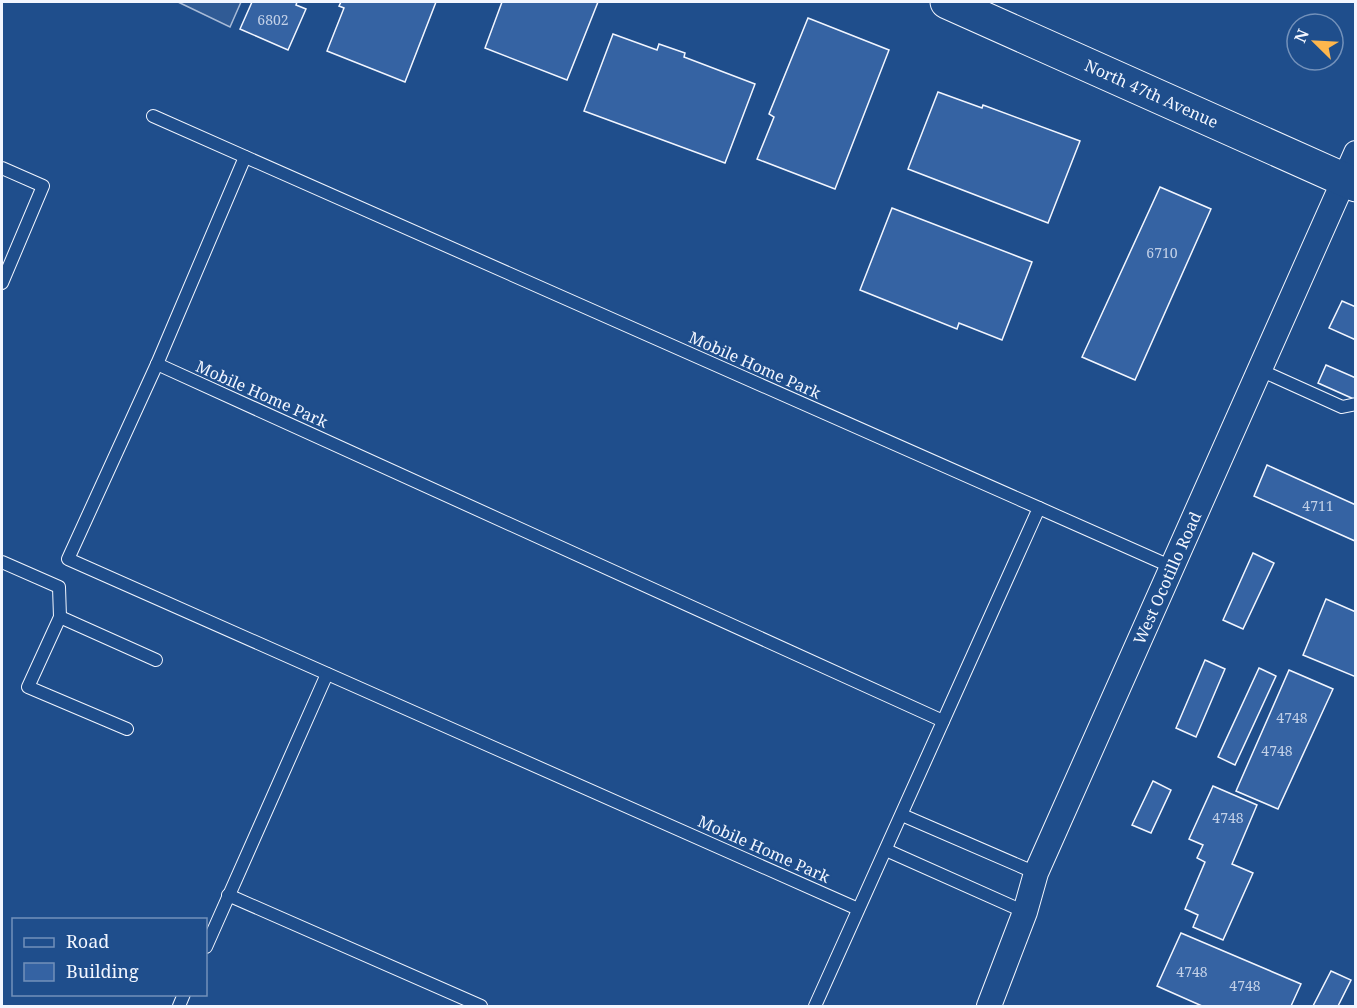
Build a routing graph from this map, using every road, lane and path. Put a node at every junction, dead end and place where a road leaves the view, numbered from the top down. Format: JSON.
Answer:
{"nodes":[{"id":1,"x":947,"y":2,"type":"edge"},
{"id":2,"x":153,"y":116,"type":"dead end"},
{"id":3,"x":245,"y":158,"type":"junction"},
{"id":4,"x":2,"y":168,"type":"edge"},
{"id":5,"x":1352,"y":172,"type":"edge"},
{"id":6,"x":2,"y":283,"type":"edge"},
{"id":7,"x":157,"y":364,"type":"junction"},
{"id":8,"x":1260,"y":370,"type":"junction"},
{"id":9,"x":1356,"y":404,"type":"edge"},
{"id":10,"x":1039,"y":508,"type":"junction"},
{"id":11,"x":2,"y":562,"type":"edge"},
{"id":12,"x":1172,"y":567,"type":"junction"},
{"id":13,"x":60,"y":617,"type":"junction"},
{"id":14,"x":156,"y":660,"type":"dead end"},
{"id":15,"x":327,"y":674,"type":"junction"},
{"id":16,"x":943,"y":721,"type":"junction"},
{"id":17,"x":127,"y":729,"type":"dead end"},
{"id":18,"x":902,"y":815,"type":"junction"},
{"id":19,"x":886,"y":850,"type":"junction"},
{"id":20,"x":1036,"y":873,"type":"junction"},
{"id":21,"x":228,"y":895,"type":"junction"},
{"id":22,"x":858,"y":909,"type":"junction"},
{"id":23,"x":1025,"y":912,"type":"junction"},
{"id":24,"x":207,"y":945,"type":"edge"},
{"id":25,"x":482,"y":1006,"type":"edge"},
{"id":26,"x":815,"y":1006,"type":"edge"},
{"id":27,"x":989,"y":1006,"type":"edge"}],
"edges":[{"from":1,"to":5,"type":"street","name":"North 47th Avenue"},
{"from":2,"to":3,"type":"lane","name":"Mobile Home Park"},
{"from":3,"to":7,"type":"lane","name":"Mobile Home Park"},
{"from":3,"to":10,"type":"lane","name":"Mobile Home Park"},
{"from":4,"to":6,"type":"lane"},
{"from":5,"to":8,"type":"street","name":"West Ocotillo Road"},
{"from":7,"to":15,"type":"lane","name":"Mobile Home Park"},
{"from":7,"to":16,"type":"lane","name":"Mobile Home Park"},
{"from":8,"to":9,"type":"lane"},
{"from":8,"to":12,"type":"street","name":"West Ocotillo Road"},
{"from":10,"to":12,"type":"lane","name":"Mobile Home Park"},
{"from":10,"to":16,"type":"lane"},
{"from":11,"to":13,"type":"lane"},
{"from":12,"to":20,"type":"street","name":"West Ocotillo Road"},
{"from":13,"to":14,"type":"lane"},
{"from":13,"to":17,"type":"lane"},
{"from":15,"to":21,"type":"lane"},
{"from":15,"to":22,"type":"lane","name":"Mobile Home Park"},
{"from":16,"to":18,"type":"lane"},
{"from":18,"to":19,"type":"lane"},
{"from":18,"to":20,"type":"lane"},
{"from":19,"to":22,"type":"lane"},
{"from":19,"to":23,"type":"lane"},
{"from":20,"to":23,"type":"street","name":"West Ocotillo Road"},
{"from":21,"to":24,"type":"lane"},
{"from":21,"to":25,"type":"lane"},
{"from":22,"to":26,"type":"lane"},
{"from":23,"to":27,"type":"street","name":"West Ocotillo Road"}]}
